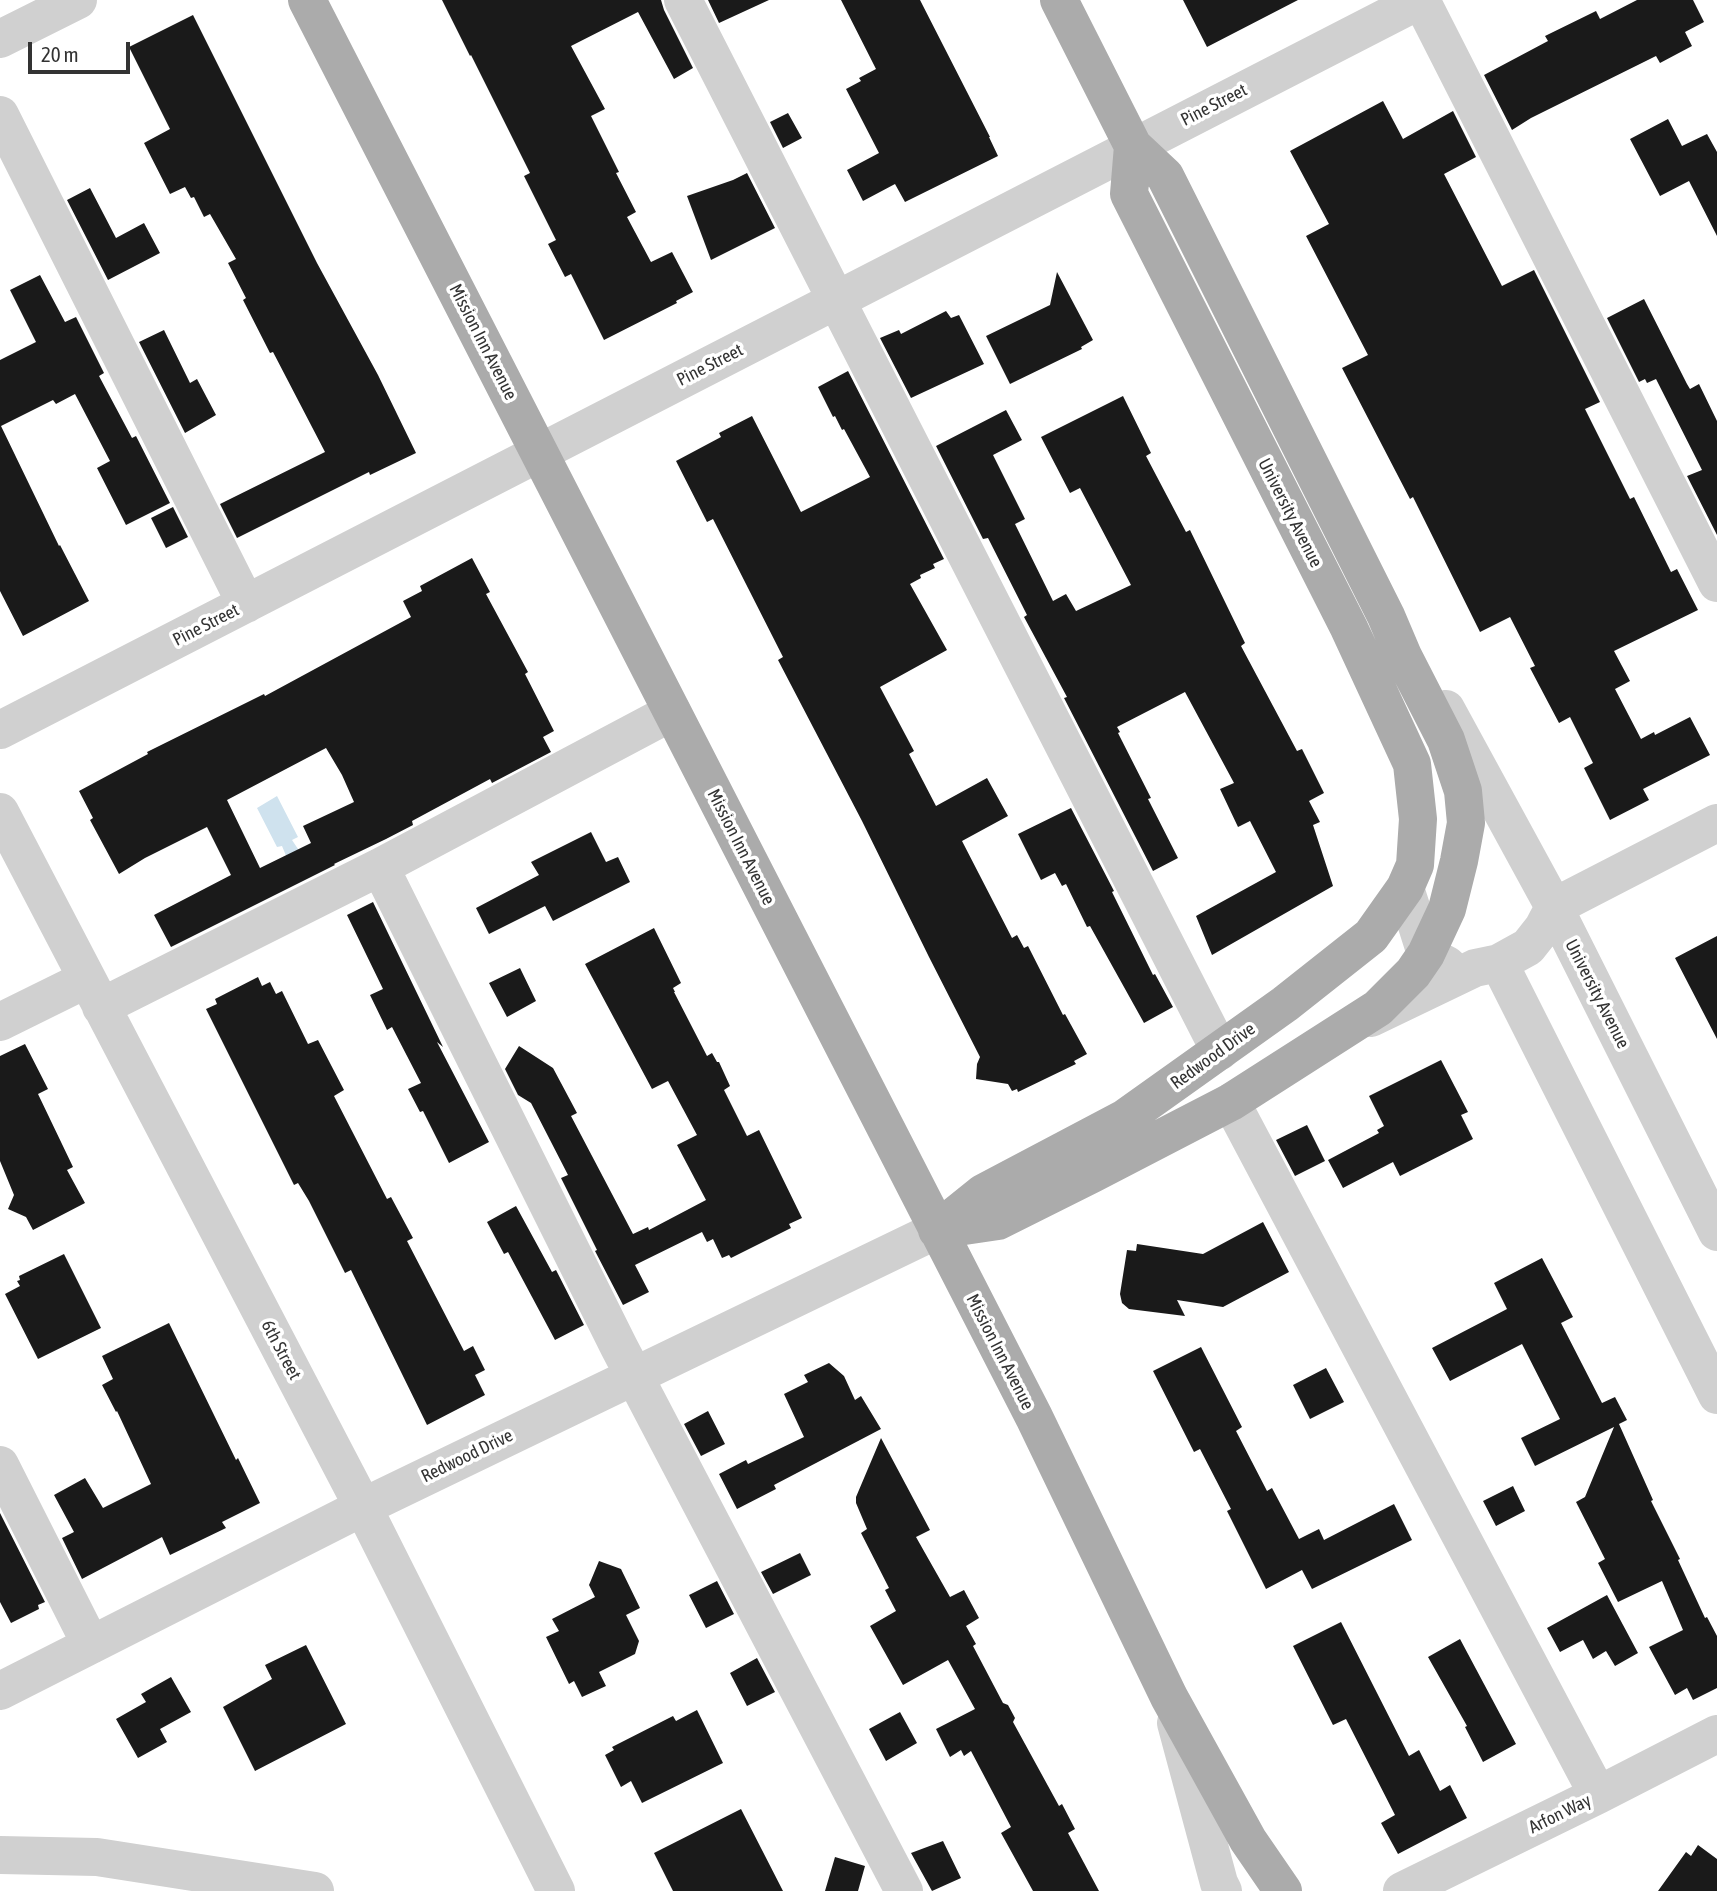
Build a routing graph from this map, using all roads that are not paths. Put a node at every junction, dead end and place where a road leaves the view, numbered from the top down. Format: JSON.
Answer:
{"nodes":[{"id":1,"x":78,"y":0,"type":"edge"},
{"id":2,"x":307,"y":0,"type":"edge"},
{"id":3,"x":683,"y":0,"type":"edge"},
{"id":4,"x":1059,"y":0,"type":"edge"},
{"id":5,"x":1420,"y":0,"type":"edge"},
{"id":6,"x":0,"y":39,"type":"edge"},
{"id":7,"x":0,"y":115,"type":"edge"},
{"id":8,"x":1133,"y":146,"type":"junction"},
{"id":9,"x":836,"y":300,"type":"junction"},
{"id":10,"x":540,"y":453,"type":"junction"},
{"id":11,"x":1717,"y":583,"type":"edge"},
{"id":12,"x":246,"y":604,"type":"junction"},
{"id":13,"x":1385,"y":616,"type":"junction"},
{"id":14,"x":672,"y":712,"type":"junction"},
{"id":15,"x":0,"y":730,"type":"edge"},
{"id":16,"x":0,"y":812,"type":"edge"},
{"id":17,"x":1717,"y":823,"type":"edge"},
{"id":18,"x":380,"y":867,"type":"junction"},
{"id":19,"x":1405,"y":888,"type":"junction"},
{"id":20,"x":1554,"y":907,"type":"junction"},
{"id":21,"x":1426,"y":954,"type":"junction"},
{"id":22,"x":1487,"y":966,"type":"junction"},
{"id":23,"x":94,"y":993,"type":"junction"},
{"id":24,"x":0,"y":1022,"type":"edge"},
{"id":25,"x":1344,"y":1031,"type":"junction"},
{"id":26,"x":1220,"y":1051,"type":"junction"},
{"id":27,"x":1231,"y":1102,"type":"junction"},
{"id":28,"x":937,"y":1230,"type":"junction"},
{"id":29,"x":1717,"y":1232,"type":"edge"},
{"id":30,"x":634,"y":1375,"type":"junction"},
{"id":31,"x":1717,"y":1395,"type":"edge"},
{"id":32,"x":0,"y":1465,"type":"edge"},
{"id":33,"x":363,"y":1507,"type":"junction"},
{"id":34,"x":91,"y":1645,"type":"junction"},
{"id":35,"x":0,"y":1691,"type":"edge"},
{"id":36,"x":1170,"y":1697,"type":"junction"},
{"id":37,"x":1717,"y":1734,"type":"edge"},
{"id":38,"x":1598,"y":1795,"type":"junction"},
{"id":39,"x":0,"y":1855,"type":"edge"},
{"id":40,"x":315,"y":1891,"type":"edge"},
{"id":41,"x":556,"y":1891,"type":"edge"},
{"id":42,"x":904,"y":1891,"type":"edge"},
{"id":43,"x":1223,"y":1891,"type":"edge"},
{"id":44,"x":1283,"y":1891,"type":"edge"},
{"id":45,"x":1402,"y":1891,"type":"edge"}],
"edges":[{"from":1,"to":6,"type":"street"},
{"from":2,"to":10,"type":"main road","name":"Mission Inn Avenue"},
{"from":3,"to":9,"type":"street"},
{"from":4,"to":8,"type":"main road","name":"University Avenue"},
{"from":5,"to":8,"type":"street","name":"Pine Street"},
{"from":5,"to":11,"type":"street"},
{"from":7,"to":12,"type":"street"},
{"from":8,"to":9,"type":"street","name":"Pine Street"},
{"from":8,"to":13,"type":"main road","name":"University Avenue"},
{"from":8,"to":19,"type":"main road","name":"University Avenue"},
{"from":9,"to":10,"type":"street","name":"Pine Street"},
{"from":9,"to":26,"type":"street"},
{"from":10,"to":12,"type":"street","name":"Pine Street"},
{"from":10,"to":14,"type":"main road","name":"Mission Inn Avenue"},
{"from":12,"to":15,"type":"street","name":"Pine Street"},
{"from":13,"to":20,"type":"street","name":"University Avenue"},
{"from":13,"to":21,"type":"main road","name":"University Avenue"},
{"from":14,"to":18,"type":"street"},
{"from":14,"to":28,"type":"main road","name":"Mission Inn Avenue"},
{"from":16,"to":23,"type":"street","name":"6th Street"},
{"from":17,"to":20,"type":"street"},
{"from":18,"to":23,"type":"street"},
{"from":18,"to":30,"type":"street"},
{"from":19,"to":21,"type":"street"},
{"from":19,"to":26,"type":"main road","name":"Redwood Drive"},
{"from":20,"to":22,"type":"street","name":"Redwood Drive"},
{"from":20,"to":29,"type":"street","name":"University Avenue"},
{"from":21,"to":22,"type":"street"},
{"from":21,"to":25,"type":"main road","name":"Redwood Drive"},
{"from":22,"to":25,"type":"street","name":"Redwood Drive"},
{"from":22,"to":31,"type":"street"},
{"from":23,"to":24,"type":"street"},
{"from":23,"to":33,"type":"street","name":"6th Street"},
{"from":25,"to":27,"type":"main road","name":"Redwood Drive"},
{"from":26,"to":28,"type":"main road","name":"Redwood Drive"},
{"from":27,"to":28,"type":"main road","name":"Redwood Drive"},
{"from":27,"to":38,"type":"street"},
{"from":28,"to":30,"type":"street","name":"Redwood Drive"},
{"from":28,"to":36,"type":"main road","name":"Mission Inn Avenue"},
{"from":30,"to":33,"type":"street","name":"Redwood Drive"},
{"from":30,"to":42,"type":"street"},
{"from":32,"to":34,"type":"street"},
{"from":33,"to":34,"type":"street","name":"Redwood Drive"},
{"from":33,"to":41,"type":"street","name":"6th Street"},
{"from":34,"to":35,"type":"street","name":"Redwood Drive"},
{"from":36,"to":43,"type":"street","name":"Mission Inn Avenue"},
{"from":36,"to":44,"type":"main road","name":"Mission Inn Avenue"},
{"from":37,"to":38,"type":"street","name":"Arfon Way"},
{"from":38,"to":45,"type":"street","name":"Arfon Way"},
{"from":39,"to":40,"type":"street"}]}
